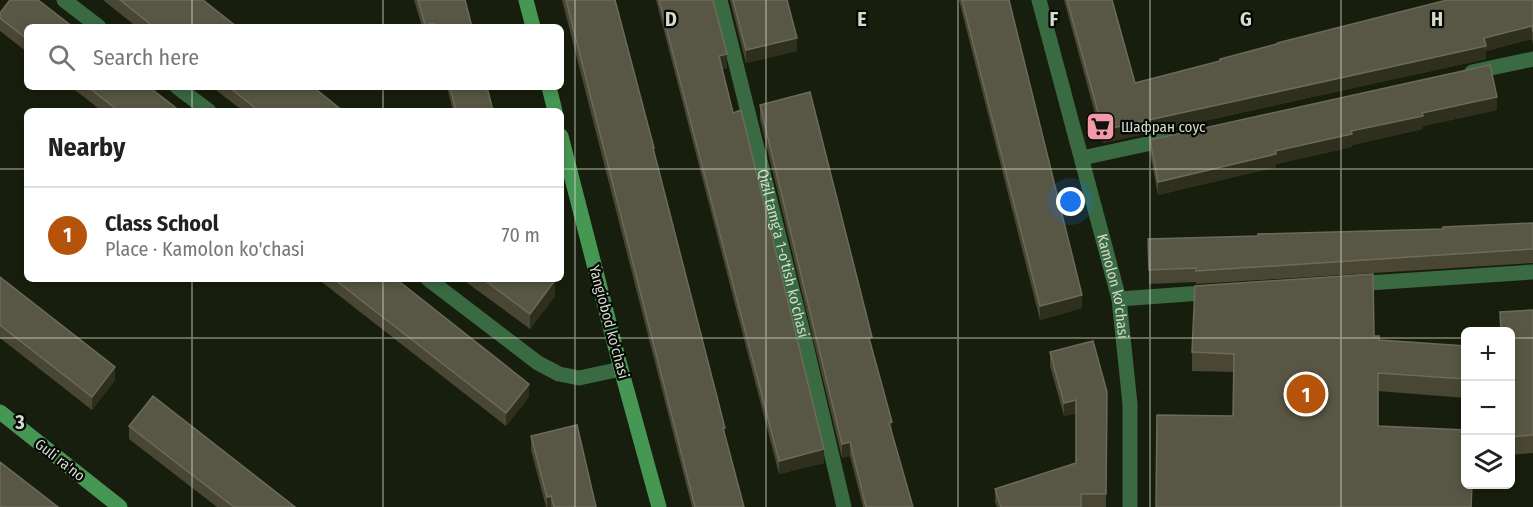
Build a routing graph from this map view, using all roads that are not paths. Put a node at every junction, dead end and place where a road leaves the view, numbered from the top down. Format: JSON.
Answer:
{"nodes":[{"id":1,"x":64,"y":0,"type":"edge"},
{"id":2,"x":526,"y":0,"type":"edge"},
{"id":3,"x":720,"y":0,"type":"edge"},
{"id":4,"x":1039,"y":0,"type":"edge"},
{"id":5,"x":95,"y":24,"type":"edge"},
{"id":6,"x":532,"y":24,"type":"edge"},
{"id":7,"x":1533,"y":58,"type":"edge"},
{"id":8,"x":1452,"y":76,"type":"edge"},
{"id":9,"x":181,"y":90,"type":"edge"},
{"id":10,"x":550,"y":90,"type":"edge"},
{"id":11,"x":205,"y":108,"type":"edge"},
{"id":12,"x":554,"y":108,"type":"edge"},
{"id":13,"x":1186,"y":135,"type":"edge"},
{"id":14,"x":564,"y":148,"type":"edge"},
{"id":15,"x":1082,"y":158,"type":"junction"},
{"id":16,"x":1533,"y":272,"type":"edge"},
{"id":17,"x":432,"y":282,"type":"edge"},
{"id":18,"x":1344,"y":284,"type":"edge"},
{"id":19,"x":1226,"y":292,"type":"edge"},
{"id":20,"x":1119,"y":299,"type":"junction"},
{"id":21,"x":621,"y":369,"type":"junction"},
{"id":22,"x":0,"y":412,"type":"edge"},
{"id":23,"x":120,"y":507,"type":"edge"},
{"id":24,"x":659,"y":507,"type":"edge"},
{"id":25,"x":844,"y":507,"type":"edge"},
{"id":26,"x":1130,"y":507,"type":"edge"}],
"edges":[{"from":1,"to":5,"type":"street"},
{"from":2,"to":6,"type":"street"},
{"from":3,"to":25,"type":"street","name":"Qizil tamg'a 1-o'tish ko'chasi"},
{"from":4,"to":15,"type":"street","name":"Kamolon ko'chasi"},
{"from":7,"to":8,"type":"street"},
{"from":9,"to":11,"type":"street"},
{"from":10,"to":12,"type":"street"},
{"from":13,"to":15,"type":"street"},
{"from":14,"to":21,"type":"street","name":"Yangiobod ko'chasi"},
{"from":15,"to":20,"type":"street","name":"Kamolon ko'chasi"},
{"from":16,"to":18,"type":"street"},
{"from":17,"to":21,"type":"street"},
{"from":19,"to":20,"type":"street"},
{"from":20,"to":26,"type":"street","name":"Kamolon ko'chasi"},
{"from":21,"to":24,"type":"street","name":"Yangiobod ko'chasi"},
{"from":22,"to":23,"type":"street","name":"Guli ra'no"}]}
